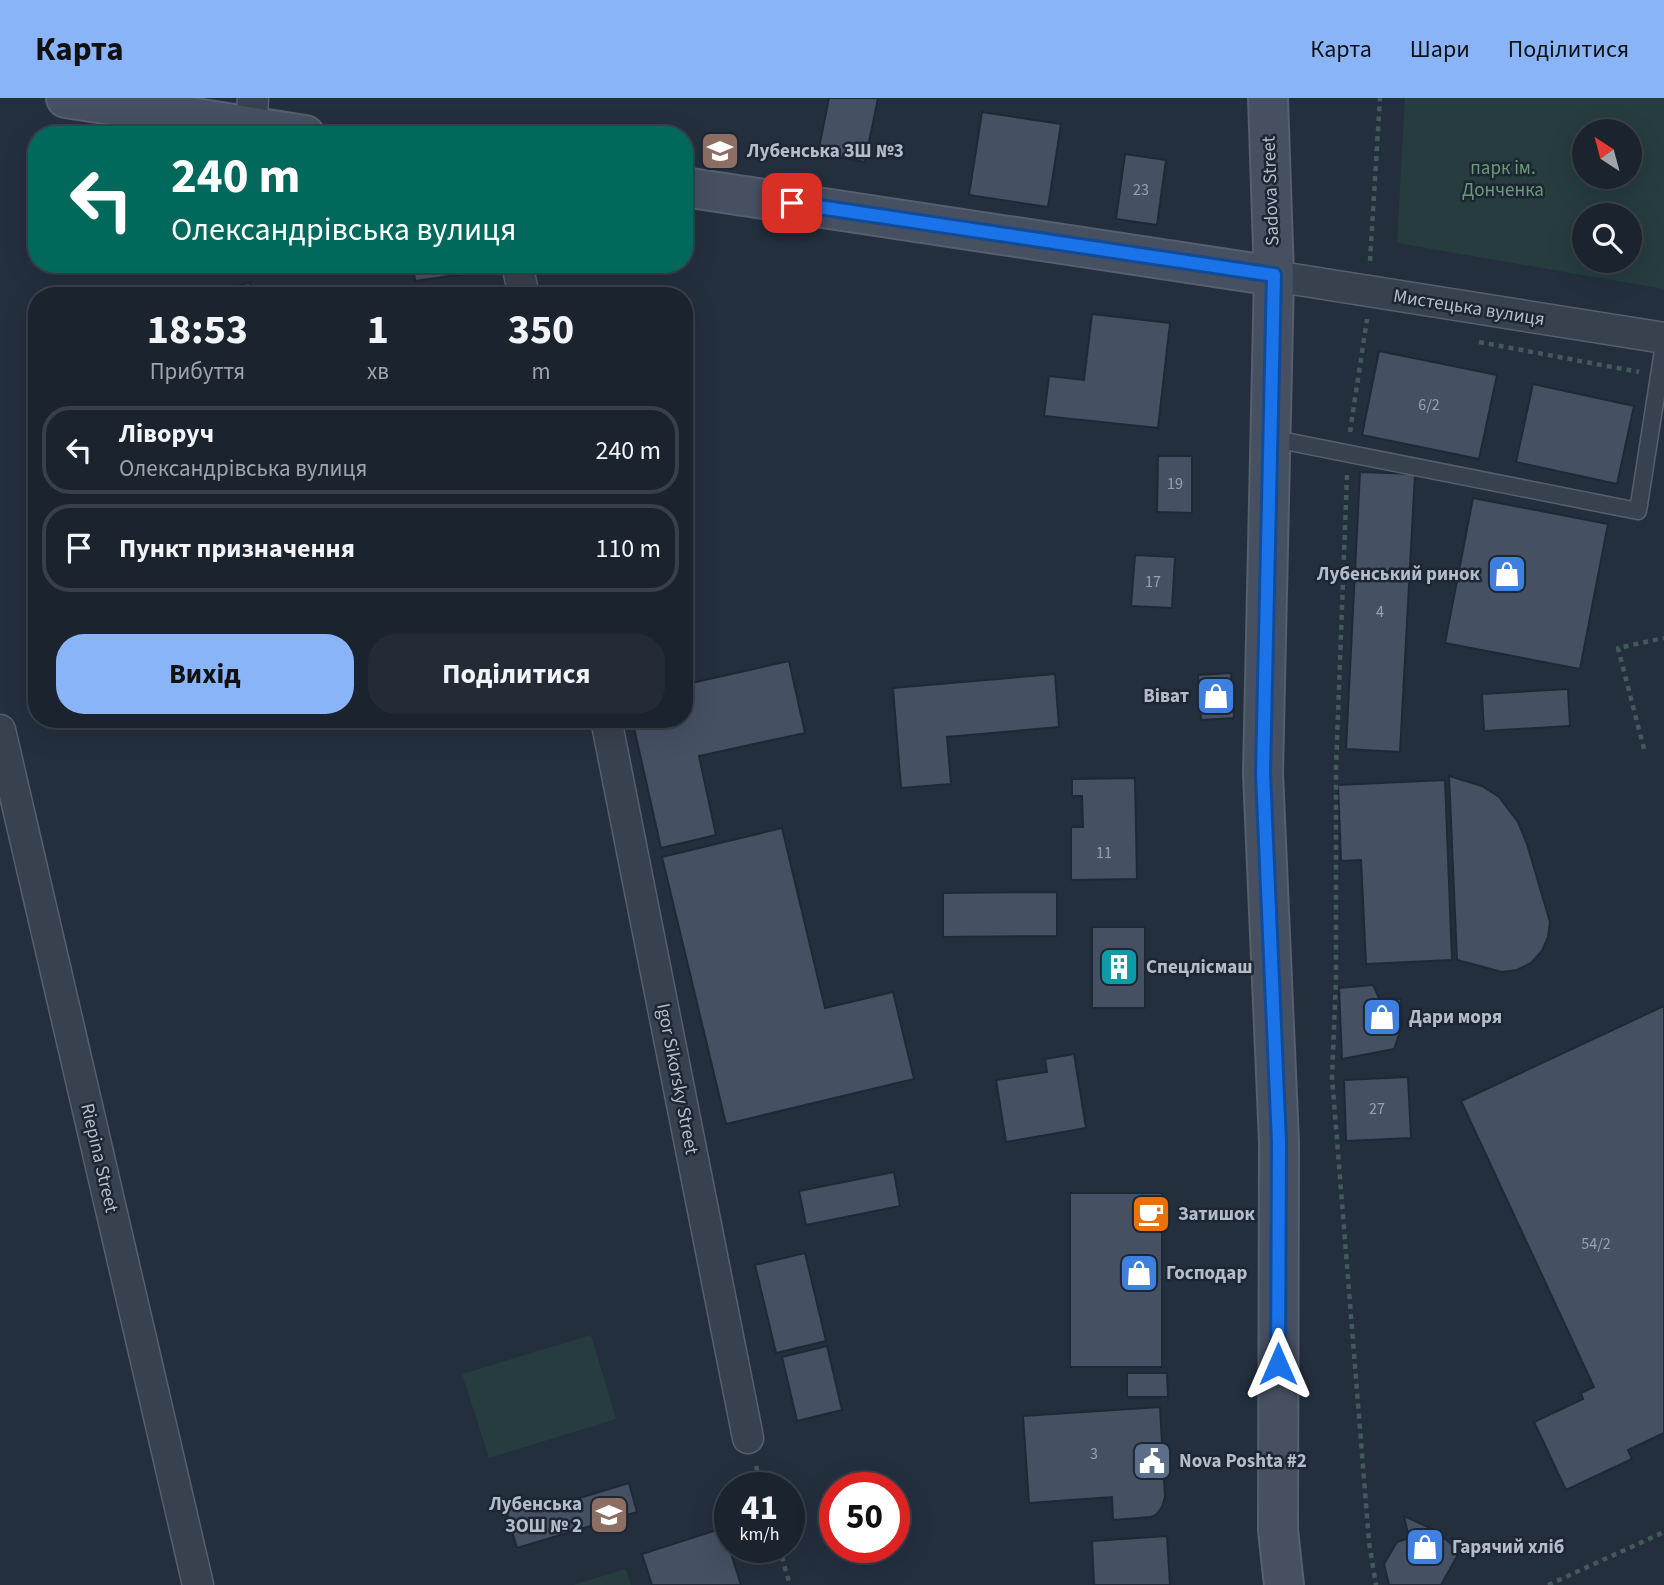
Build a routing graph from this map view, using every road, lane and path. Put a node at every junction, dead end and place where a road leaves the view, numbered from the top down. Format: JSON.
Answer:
{"nodes":[{"id":1,"x":66,"y":98,"type":"edge"},
{"id":2,"x":1268,"y":98,"type":"edge"},
{"id":3,"x":1380,"y":98,"type":"edge"},
{"id":4,"x":252,"y":113,"type":"edge"},
{"id":5,"x":283,"y":126,"type":"edge"},
{"id":6,"x":693,"y":188,"type":"edge"},
{"id":7,"x":1274,"y":275,"type":"junction"},
{"id":8,"x":1367,"y":307,"type":"junction"},
{"id":9,"x":1380,"y":324,"type":"dead end"},
{"id":10,"x":1664,"y":338,"type":"edge"},
{"id":11,"x":1473,"y":341,"type":"dead end"},
{"id":12,"x":1664,"y":344,"type":"edge"},
{"id":13,"x":1660,"y":375,"type":"junction"},
{"id":14,"x":1270,"y":438,"type":"junction"},
{"id":15,"x":1347,"y":452,"type":"junction"},
{"id":16,"x":1664,"y":638,"type":"edge"},
{"id":17,"x":608,"y":728,"type":"edge"},
{"id":18,"x":0,"y":730,"type":"edge"},
{"id":19,"x":1644,"y":749,"type":"dead end"},
{"id":20,"x":748,"y":1438,"type":"dead end"},
{"id":21,"x":1664,"y":1532,"type":"edge"},
{"id":22,"x":784,"y":1563,"type":"edge"},
{"id":23,"x":198,"y":1585,"type":"edge"},
{"id":24,"x":790,"y":1585,"type":"edge"},
{"id":25,"x":1284,"y":1585,"type":"edge"},
{"id":26,"x":1376,"y":1585,"type":"edge"},
{"id":27,"x":1548,"y":1585,"type":"edge"}],
"edges":[{"from":1,"to":4,"type":"main road"},
{"from":2,"to":7,"type":"main road","name":"Sadova Street"},
{"from":3,"to":8,"type":"path"},
{"from":4,"to":5,"type":"main road"},
{"from":6,"to":7,"type":"main road"},
{"from":7,"to":8,"type":"street","name":"Мистецька вулиця"},
{"from":7,"to":14,"type":"main road","name":"Sadova Street"},
{"from":8,"to":9,"type":"path"},
{"from":8,"to":10,"type":"street","name":"Мистецька вулиця"},
{"from":8,"to":15,"type":"path"},
{"from":11,"to":13,"type":"path"},
{"from":12,"to":13,"type":"lane"},
{"from":13,"to":15,"type":"lane"},
{"from":14,"to":15,"type":"lane"},
{"from":14,"to":25,"type":"main road","name":"Sadova Street"},
{"from":15,"to":26,"type":"path"},
{"from":16,"to":19,"type":"path"},
{"from":17,"to":20,"type":"street","name":"Igor Sikorsky Street"},
{"from":18,"to":23,"type":"street","name":"Riepina Street"},
{"from":21,"to":27,"type":"path"},
{"from":22,"to":24,"type":"path"}]}
